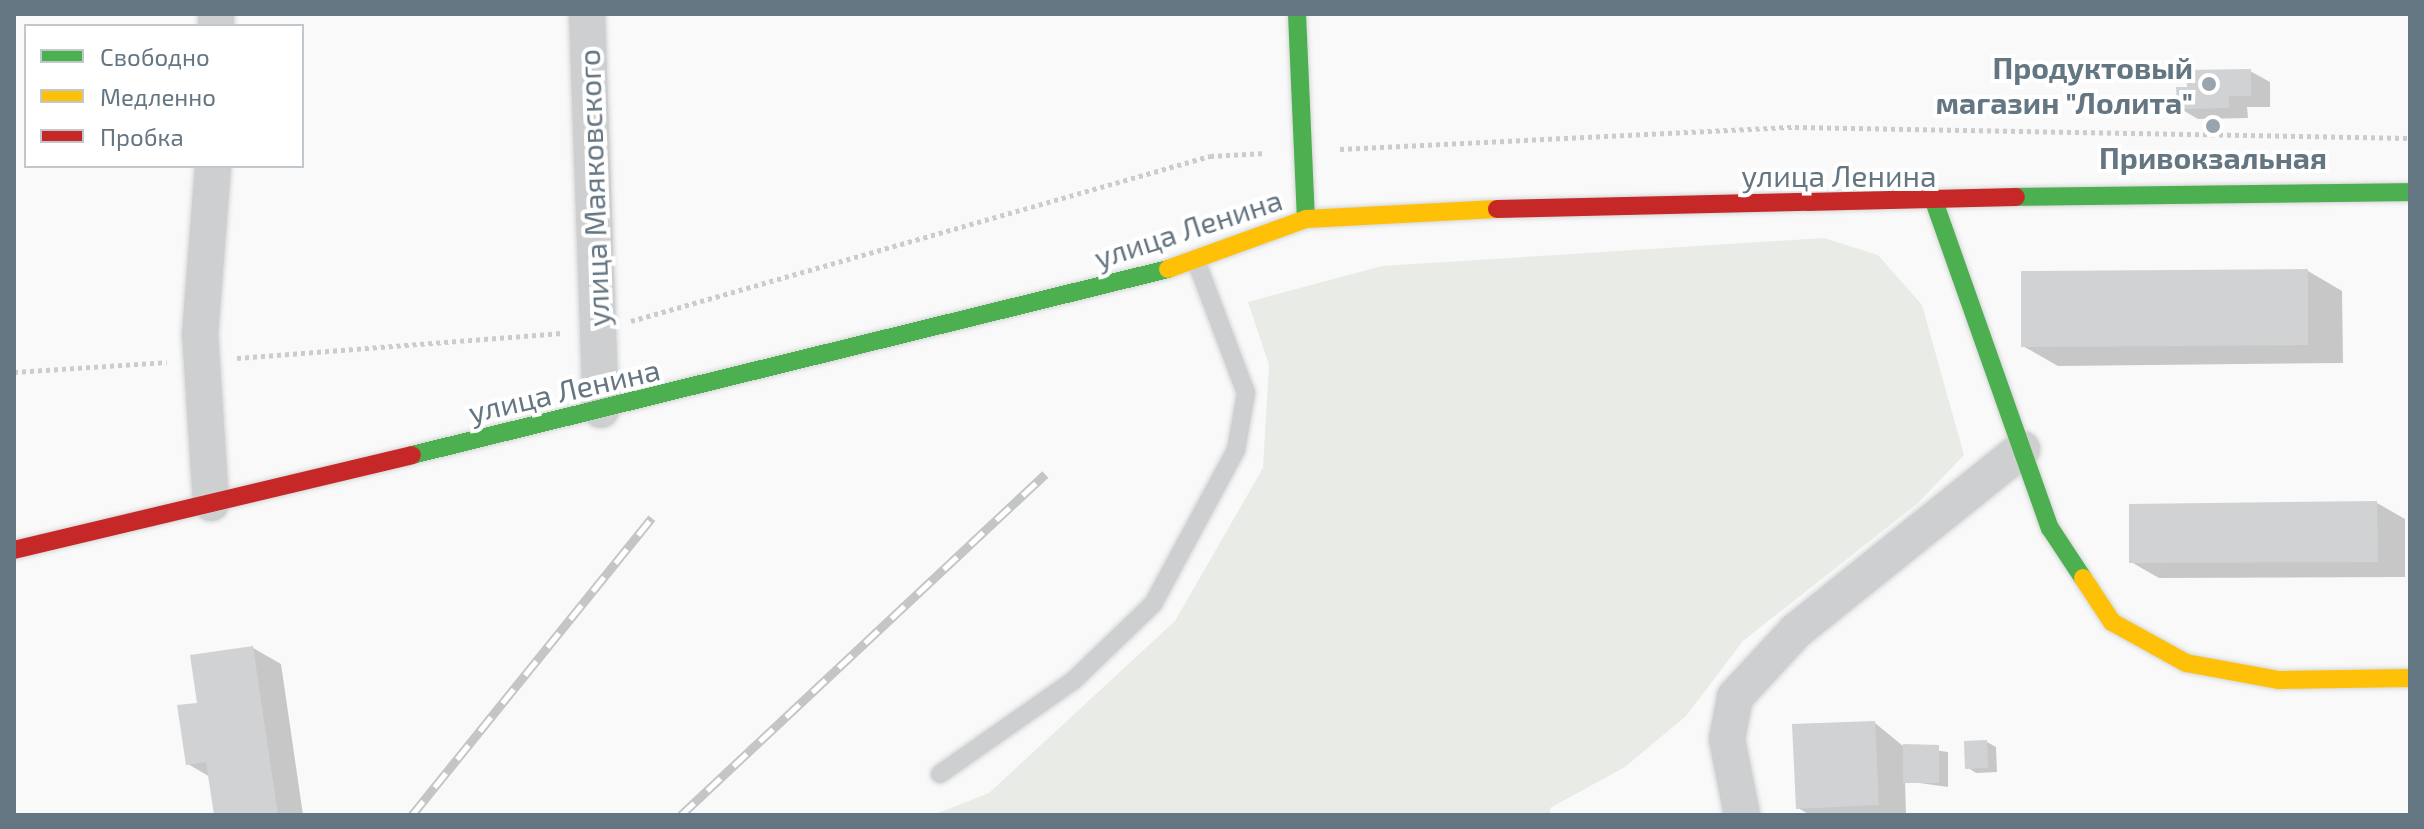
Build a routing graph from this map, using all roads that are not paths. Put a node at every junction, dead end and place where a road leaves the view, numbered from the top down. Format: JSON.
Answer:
{"nodes":[{"id":1,"x":587,"y":14,"type":"edge"},
{"id":2,"x":1297,"y":14,"type":"edge"},
{"id":3,"x":213,"y":168,"type":"edge"},
{"id":4,"x":2410,"y":192,"type":"edge"},
{"id":5,"x":1935,"y":204,"type":"junction"},
{"id":6,"x":1306,"y":219,"type":"junction"},
{"id":7,"x":1196,"y":261,"type":"junction"},
{"id":8,"x":601,"y":410,"type":"junction"},
{"id":9,"x":2022,"y":449,"type":"junction"},
{"id":10,"x":211,"y":503,"type":"junction"},
{"id":11,"x":14,"y":550,"type":"edge"},
{"id":12,"x":2410,"y":678,"type":"edge"},
{"id":13,"x":940,"y":774,"type":"dead end"},
{"id":14,"x":1742,"y":815,"type":"edge"}],
"edges":[{"from":1,"to":8,"type":"street","name":"улица Маяковского"},
{"from":2,"to":6,"type":"street"},
{"from":3,"to":10,"type":"street"},
{"from":4,"to":5,"type":"street","name":"улица Ленина"},
{"from":5,"to":6,"type":"street","name":"улица Ленина"},
{"from":5,"to":9,"type":"street"},
{"from":6,"to":7,"type":"street","name":"улица Ленина"},
{"from":7,"to":8,"type":"street","name":"улица Ленина"},
{"from":7,"to":13,"type":"lane"},
{"from":8,"to":10,"type":"street","name":"улица Ленина"},
{"from":9,"to":12,"type":"street"},
{"from":9,"to":14,"type":"street"},
{"from":10,"to":11,"type":"street","name":"улица Ленина"}]}
